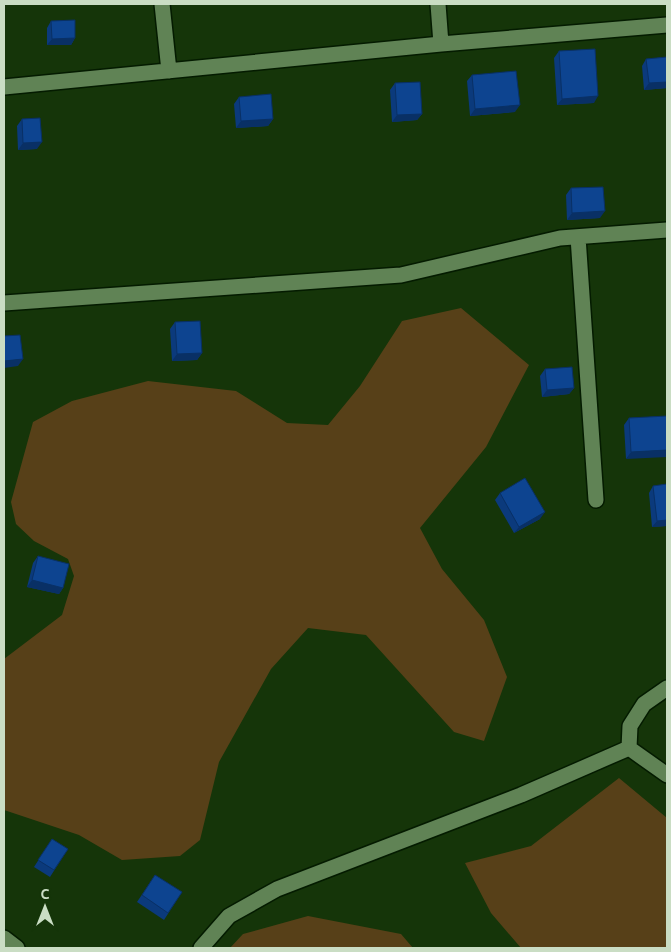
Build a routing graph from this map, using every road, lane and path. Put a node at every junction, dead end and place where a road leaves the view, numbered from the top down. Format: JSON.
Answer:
{"nodes":[{"id":1,"x":162,"y":4,"type":"edge"},
{"id":2,"x":438,"y":4,"type":"edge"},
{"id":3,"x":667,"y":25,"type":"edge"},
{"id":4,"x":441,"y":44,"type":"junction"},
{"id":5,"x":169,"y":71,"type":"junction"},
{"id":6,"x":4,"y":87,"type":"edge"},
{"id":7,"x":667,"y":230,"type":"edge"},
{"id":8,"x":578,"y":237,"type":"junction"},
{"id":9,"x":4,"y":302,"type":"edge"},
{"id":10,"x":596,"y":500,"type":"dead end"},
{"id":11,"x":667,"y":688,"type":"edge"},
{"id":12,"x":629,"y":748,"type":"junction"},
{"id":13,"x":667,"y":775,"type":"edge"},
{"id":14,"x":4,"y":938,"type":"edge"},
{"id":15,"x":17,"y":948,"type":"edge"},
{"id":16,"x":201,"y":948,"type":"edge"}],
"edges":[{"from":1,"to":5,"type":"street"},
{"from":2,"to":4,"type":"street"},
{"from":3,"to":4,"type":"street"},
{"from":4,"to":5,"type":"street"},
{"from":5,"to":6,"type":"street"},
{"from":7,"to":8,"type":"street"},
{"from":8,"to":9,"type":"street"},
{"from":8,"to":10,"type":"street"},
{"from":11,"to":12,"type":"street"},
{"from":12,"to":13,"type":"street"},
{"from":12,"to":16,"type":"street"},
{"from":14,"to":15,"type":"street"}]}
